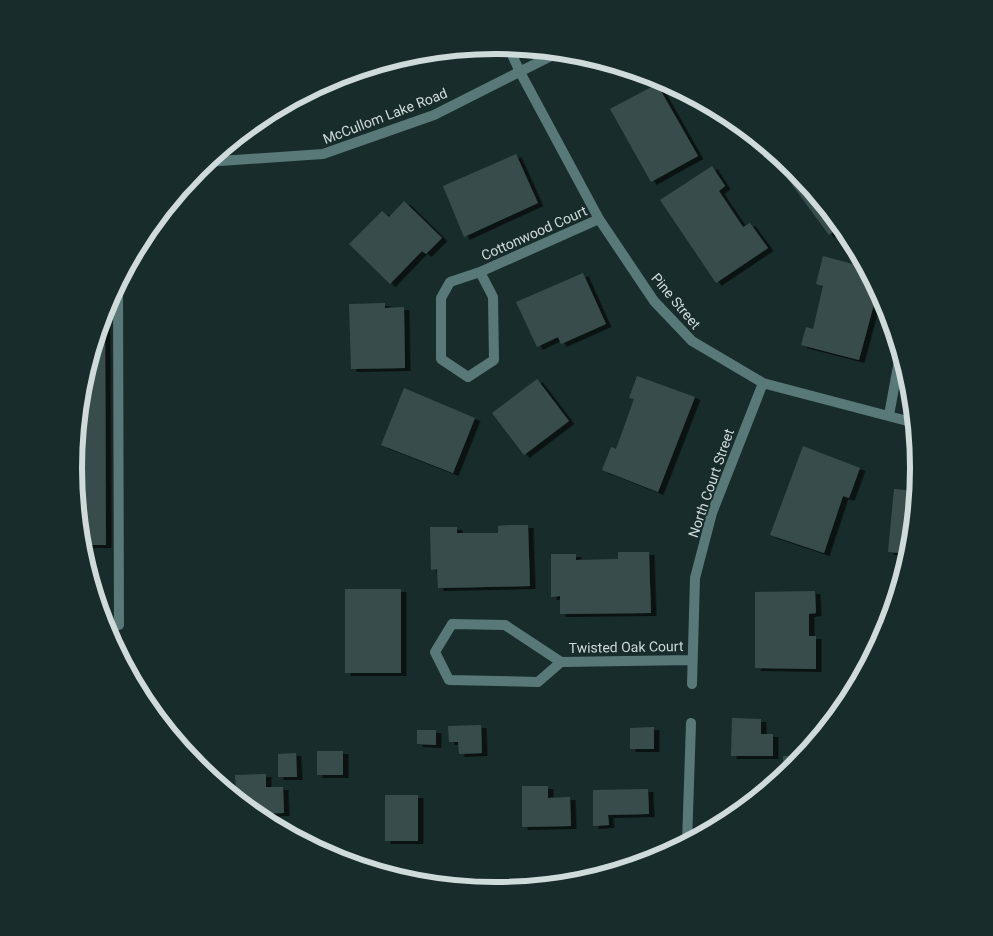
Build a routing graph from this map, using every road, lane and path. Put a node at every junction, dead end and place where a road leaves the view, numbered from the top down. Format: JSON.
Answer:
{"nodes":[{"id":1,"x":512,"y":55,"type":"edge"},
{"id":2,"x":550,"y":57,"type":"edge"},
{"id":3,"x":520,"y":72,"type":"junction"},
{"id":4,"x":219,"y":161,"type":"edge"},
{"id":5,"x":599,"y":219,"type":"junction"},
{"id":6,"x":480,"y":272,"type":"junction"},
{"id":7,"x":118,"y":300,"type":"edge"},
{"id":8,"x":898,"y":366,"type":"edge"},
{"id":9,"x":762,"y":383,"type":"junction"},
{"id":10,"x":889,"y":415,"type":"junction"},
{"id":11,"x":908,"y":421,"type":"edge"},
{"id":12,"x":113,"y":625,"type":"edge"},
{"id":13,"x":692,"y":660,"type":"junction"},
{"id":14,"x":561,"y":662,"type":"junction"},
{"id":15,"x":692,"y":684,"type":"dead end"},
{"id":16,"x":691,"y":723,"type":"dead end"},
{"id":17,"x":687,"y":836,"type":"edge"}],
"edges":[{"from":1,"to":3,"type":"street","name":"Pine Street"},
{"from":2,"to":3,"type":"street","name":"McCullom Lake Road"},
{"from":3,"to":4,"type":"street","name":"McCullom Lake Road"},
{"from":3,"to":5,"type":"street","name":"Pine Street"},
{"from":5,"to":6,"type":"street","name":"Cottonwood Court"},
{"from":5,"to":9,"type":"street","name":"Pine Street"},
{"from":6,"to":6,"type":"street","name":"Cottonwood Court"},
{"from":7,"to":12,"type":"street"},
{"from":8,"to":10,"type":"street"},
{"from":9,"to":10,"type":"street","name":"Pine Street"},
{"from":9,"to":13,"type":"street","name":"North Court Street"},
{"from":10,"to":11,"type":"street","name":"Pine Street"},
{"from":13,"to":14,"type":"street","name":"Twisted Oak Court"},
{"from":13,"to":15,"type":"street","name":"North Court Street"},
{"from":14,"to":14,"type":"street","name":"Twisted Oak Court"},
{"from":16,"to":17,"type":"street"}]}
